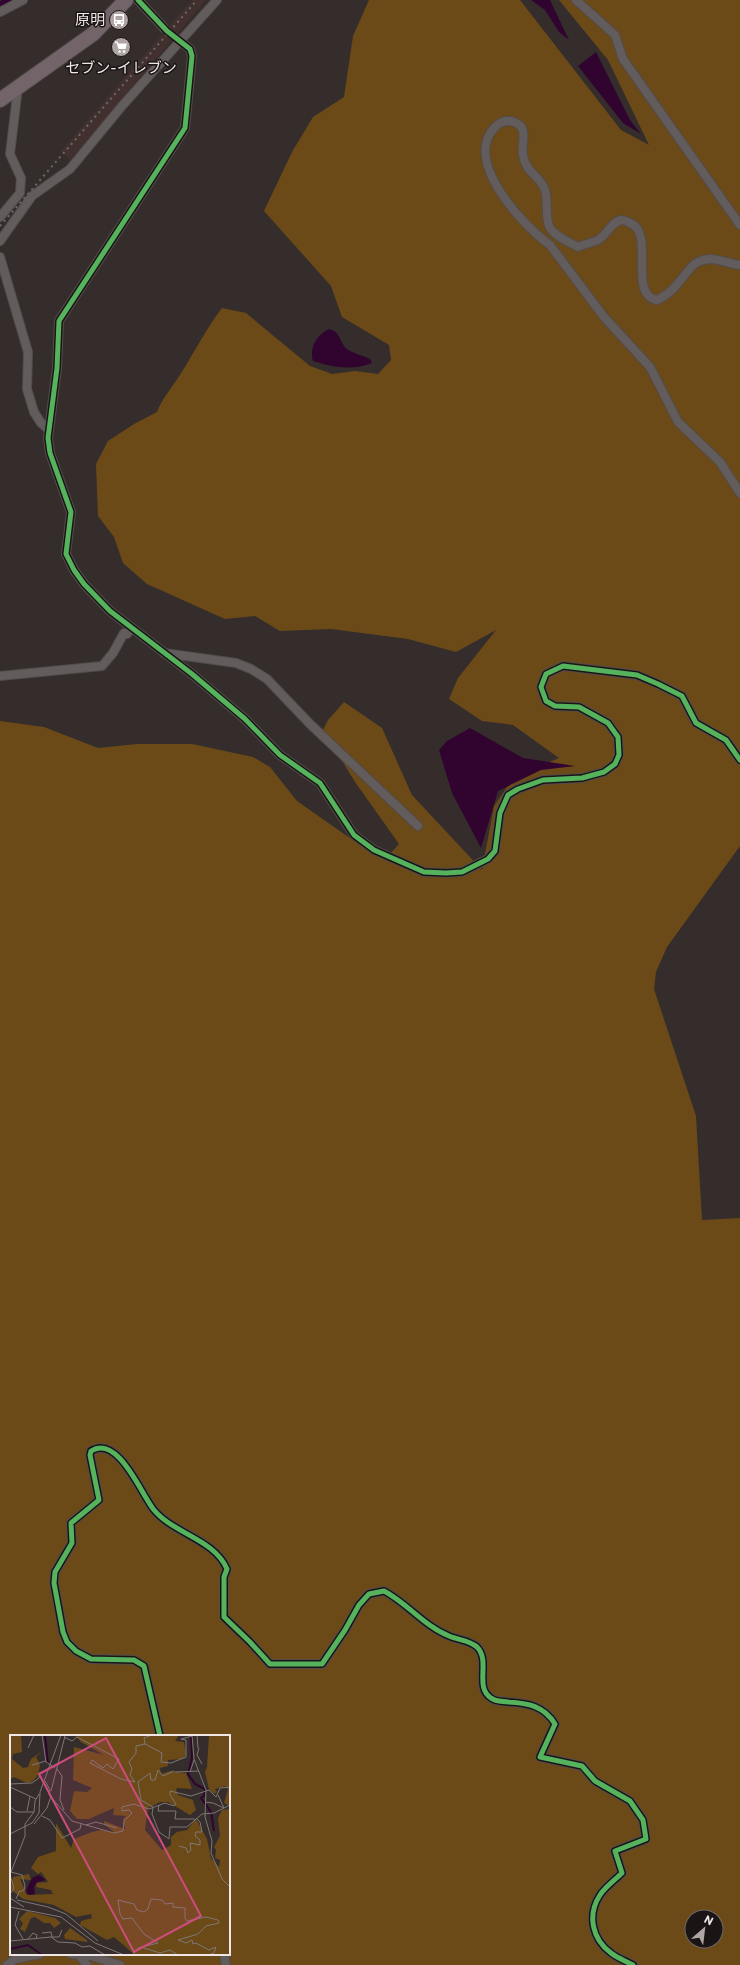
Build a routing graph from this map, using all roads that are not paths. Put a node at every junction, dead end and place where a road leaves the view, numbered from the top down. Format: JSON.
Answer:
{"nodes":[{"id":1,"x":23,"y":0,"type":"edge"},
{"id":2,"x":126,"y":0,"type":"edge"},
{"id":3,"x":138,"y":0,"type":"edge"},
{"id":4,"x":217,"y":0,"type":"edge"},
{"id":5,"x":576,"y":0,"type":"edge"},
{"id":6,"x":0,"y":12,"type":"edge"},
{"id":7,"x":164,"y":28,"type":"tunnel mouth"},
{"id":8,"x":179,"y":40,"type":"junction"},
{"id":9,"x":18,"y":87,"type":"junction"},
{"id":10,"x":0,"y":100,"type":"edge"},
{"id":11,"x":0,"y":217,"type":"edge"},
{"id":12,"x":740,"y":225,"type":"edge"},
{"id":13,"x":0,"y":241,"type":"edge"},
{"id":14,"x":0,"y":256,"type":"edge"},
{"id":15,"x":740,"y":265,"type":"edge"},
{"id":16,"x":48,"y":429,"type":"junction"},
{"id":17,"x":740,"y":492,"type":"edge"},
{"id":18,"x":131,"y":628,"type":"junction"},
{"id":19,"x":163,"y":653,"type":"junction"},
{"id":20,"x":0,"y":676,"type":"edge"},
{"id":21,"x":740,"y":760,"type":"edge"},
{"id":22,"x":418,"y":826,"type":"dead end"},
{"id":23,"x":160,"y":1735,"type":"edge"},
{"id":24,"x":35,"y":1955,"type":"edge"},
{"id":25,"x":76,"y":1955,"type":"edge"},
{"id":26,"x":84,"y":1955,"type":"edge"},
{"id":27,"x":224,"y":1955,"type":"edge"},
{"id":28,"x":7,"y":1965,"type":"edge"},
{"id":29,"x":87,"y":1965,"type":"edge"},
{"id":30,"x":120,"y":1965,"type":"edge"},
{"id":31,"x":226,"y":1965,"type":"edge"},
{"id":32,"x":633,"y":1965,"type":"edge"}],
"edges":[{"from":1,"to":6,"type":"street"},
{"from":2,"to":9,"type":"highway"},
{"from":3,"to":7,"type":"street"},
{"from":4,"to":8,"type":"street"},
{"from":5,"to":12,"type":"street"},
{"from":8,"to":13,"type":"street"},
{"from":8,"to":16,"type":"street"},
{"from":9,"to":10,"type":"highway"},
{"from":9,"to":11,"type":"street"},
{"from":14,"to":16,"type":"street"},
{"from":15,"to":17,"type":"street"},
{"from":16,"to":18,"type":"street"},
{"from":18,"to":19,"type":"street"},
{"from":18,"to":20,"type":"street"},
{"from":19,"to":21,"type":"street"},
{"from":19,"to":22,"type":"street"},
{"from":23,"to":32,"type":"street"},
{"from":24,"to":28,"type":"street"},
{"from":25,"to":29,"type":"street"},
{"from":26,"to":30,"type":"street"},
{"from":27,"to":31,"type":"street"}]}
